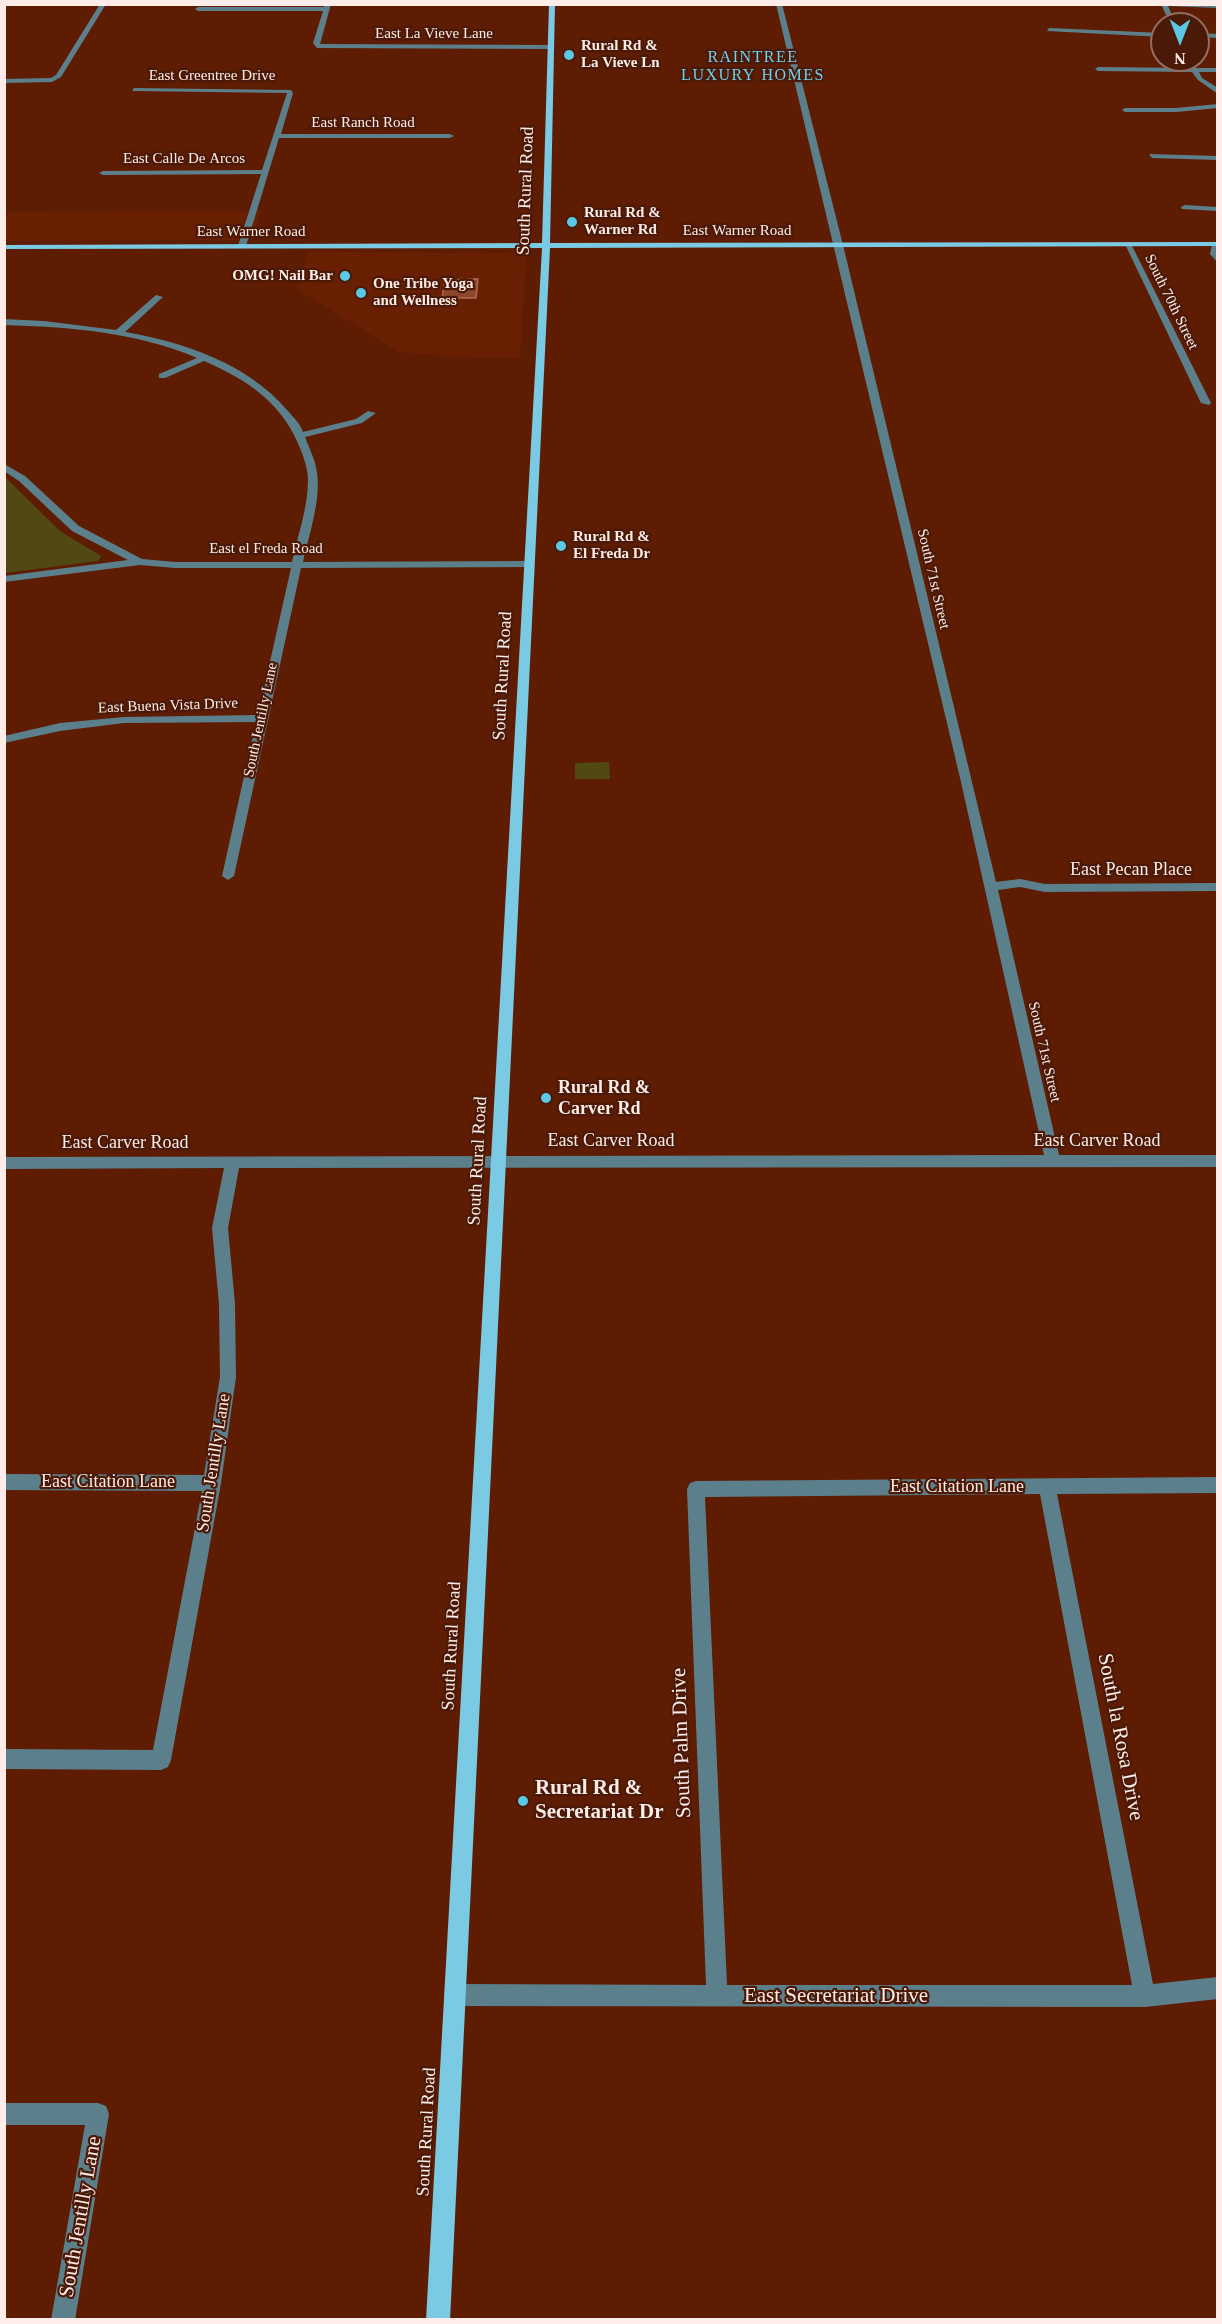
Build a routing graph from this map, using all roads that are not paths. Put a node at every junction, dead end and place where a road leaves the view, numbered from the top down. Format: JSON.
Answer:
{"nodes":[{"id":1,"x":103,"y":4,"type":"edge"},
{"id":2,"x":552,"y":4,"type":"edge"},
{"id":3,"x":778,"y":4,"type":"edge"},
{"id":4,"x":1164,"y":4,"type":"edge"},
{"id":5,"x":1218,"y":6,"type":"edge"},
{"id":6,"x":328,"y":7,"type":"edge"},
{"id":7,"x":198,"y":9,"type":"dead end"},
{"id":8,"x":1049,"y":30,"type":"dead end"},
{"id":9,"x":1150,"y":34,"type":"edge"},
{"id":10,"x":551,"y":47,"type":"junction"},
{"id":11,"x":1098,"y":69,"type":"dead end"},
{"id":12,"x":1150,"y":69,"type":"edge"},
{"id":13,"x":1195,"y":72,"type":"edge"},
{"id":14,"x":4,"y":81,"type":"edge"},
{"id":15,"x":134,"y":90,"type":"dead end"},
{"id":16,"x":1218,"y":92,"type":"edge"},
{"id":17,"x":1218,"y":106,"type":"edge"},
{"id":18,"x":1125,"y":110,"type":"dead end"},
{"id":19,"x":277,"y":136,"type":"junction"},
{"id":20,"x":450,"y":136,"type":"dead end"},
{"id":21,"x":1152,"y":156,"type":"dead end"},
{"id":22,"x":1218,"y":158,"type":"edge"},
{"id":23,"x":266,"y":172,"type":"junction"},
{"id":24,"x":103,"y":173,"type":"dead end"},
{"id":25,"x":1185,"y":207,"type":"dead end"},
{"id":26,"x":1218,"y":209,"type":"edge"},
{"id":27,"x":1127,"y":244,"type":"junction"},
{"id":28,"x":546,"y":245,"type":"junction"},
{"id":29,"x":839,"y":245,"type":"junction"},
{"id":30,"x":1217,"y":245,"type":"edge"},
{"id":31,"x":242,"y":246,"type":"junction"},
{"id":32,"x":4,"y":247,"type":"edge"},
{"id":33,"x":1218,"y":261,"type":"edge"},
{"id":34,"x":159,"y":297,"type":"dead end"},
{"id":35,"x":4,"y":322,"type":"edge"},
{"id":36,"x":119,"y":332,"type":"junction"},
{"id":37,"x":206,"y":357,"type":"junction"},
{"id":38,"x":162,"y":376,"type":"dead end"},
{"id":39,"x":1206,"y":403,"type":"dead end"},
{"id":40,"x":371,"y":413,"type":"dead end"},
{"id":41,"x":301,"y":435,"type":"junction"},
{"id":42,"x":4,"y":467,"type":"edge"},
{"id":43,"x":140,"y":562,"type":"junction"},
{"id":44,"x":296,"y":564,"type":"junction"},
{"id":45,"x":530,"y":564,"type":"junction"},
{"id":46,"x":4,"y":579,"type":"edge"},
{"id":47,"x":261,"y":718,"type":"junction"},
{"id":48,"x":4,"y":740,"type":"edge"},
{"id":49,"x":228,"y":876,"type":"dead end"},
{"id":50,"x":991,"y":887,"type":"junction"},
{"id":51,"x":1218,"y":887,"type":"edge"},
{"id":52,"x":499,"y":1161,"type":"junction"},
{"id":53,"x":1053,"y":1161,"type":"junction"},
{"id":54,"x":1218,"y":1161,"type":"edge"},
{"id":55,"x":4,"y":1163,"type":"edge"},
{"id":56,"x":233,"y":1163,"type":"junction"},
{"id":57,"x":4,"y":1482,"type":"edge"},
{"id":58,"x":212,"y":1483,"type":"junction"},
{"id":59,"x":1218,"y":1485,"type":"edge"},
{"id":60,"x":1047,"y":1486,"type":"junction"},
{"id":61,"x":696,"y":1489,"type":"joint"},
{"id":62,"x":4,"y":1759,"type":"edge"},
{"id":63,"x":1218,"y":1988,"type":"edge"},
{"id":64,"x":455,"y":1995,"type":"junction"},
{"id":65,"x":717,"y":1996,"type":"junction"},
{"id":66,"x":1145,"y":1996,"type":"junction"},
{"id":67,"x":4,"y":2114,"type":"edge"},
{"id":68,"x":63,"y":2319,"type":"edge"},
{"id":69,"x":438,"y":2319,"type":"edge"}],
"edges":[{"from":1,"to":14,"type":"street"},
{"from":2,"to":10,"type":"main road","name":"South Rural Road"},
{"from":3,"to":29,"type":"street","name":"South 71st Street"},
{"from":4,"to":5,"type":"street"},
{"from":6,"to":7,"type":"street"},
{"from":6,"to":10,"type":"street","name":"East La Vieve Lane"},
{"from":8,"to":9,"type":"street"},
{"from":10,"to":28,"type":"main road","name":"South Rural Road"},
{"from":11,"to":12,"type":"street"},
{"from":13,"to":16,"type":"street"},
{"from":15,"to":19,"type":"street","name":"East Greentree Drive"},
{"from":17,"to":18,"type":"street"},
{"from":19,"to":20,"type":"street","name":"East Ranch Road"},
{"from":19,"to":23,"type":"street"},
{"from":21,"to":22,"type":"street"},
{"from":23,"to":24,"type":"street","name":"East Calle De Arcos"},
{"from":23,"to":31,"type":"street"},
{"from":25,"to":26,"type":"street"},
{"from":27,"to":29,"type":"main road","name":"East Warner Road"},
{"from":27,"to":30,"type":"main road","name":"East Warner Road"},
{"from":27,"to":39,"type":"street","name":"South 70th Street"},
{"from":28,"to":29,"type":"main road","name":"East Warner Road"},
{"from":28,"to":31,"type":"main road","name":"East Warner Road"},
{"from":28,"to":45,"type":"main road","name":"South Rural Road"},
{"from":29,"to":50,"type":"street","name":"South 71st Street"},
{"from":30,"to":33,"type":"street"},
{"from":31,"to":32,"type":"main road","name":"East Warner Road"},
{"from":34,"to":36,"type":"street"},
{"from":35,"to":36,"type":"street","name":"South Jentilly Lane"},
{"from":36,"to":37,"type":"street","name":"South Jentilly Lane"},
{"from":37,"to":38,"type":"street"},
{"from":37,"to":41,"type":"street","name":"South Jentilly Lane"},
{"from":40,"to":41,"type":"street"},
{"from":41,"to":44,"type":"street","name":"South Jentilly Lane"},
{"from":42,"to":43,"type":"street"},
{"from":43,"to":44,"type":"street","name":"East el Freda Road"},
{"from":43,"to":46,"type":"street","name":"East el Freda Road"},
{"from":44,"to":45,"type":"street","name":"East el Freda Road"},
{"from":44,"to":47,"type":"street","name":"South Jentilly Lane"},
{"from":45,"to":52,"type":"main road","name":"South Rural Road"},
{"from":47,"to":48,"type":"street","name":"East Buena Vista Drive"},
{"from":47,"to":49,"type":"street","name":"South Jentilly Lane"},
{"from":50,"to":51,"type":"street","name":"East Pecan Place"},
{"from":50,"to":53,"type":"street","name":"South 71st Street"},
{"from":52,"to":53,"type":"street","name":"East Carver Road"},
{"from":52,"to":56,"type":"street","name":"East Carver Road"},
{"from":52,"to":64,"type":"main road","name":"South Rural Road"},
{"from":53,"to":54,"type":"street","name":"East Carver Road"},
{"from":55,"to":56,"type":"street","name":"East Carver Road"},
{"from":56,"to":58,"type":"street","name":"South Jentilly Lane"},
{"from":57,"to":58,"type":"street","name":"East Citation Lane"},
{"from":58,"to":62,"type":"street","name":"South Jentilly Lane"},
{"from":59,"to":60,"type":"street","name":"East Citation Lane"},
{"from":60,"to":61,"type":"street","name":"East Citation Lane"},
{"from":60,"to":66,"type":"street","name":"South la Rosa Drive"},
{"from":61,"to":65,"type":"street","name":"South Palm Drive"},
{"from":63,"to":66,"type":"street","name":"East Secretariat Drive"},
{"from":64,"to":65,"type":"street","name":"East Secretariat Drive"},
{"from":64,"to":69,"type":"main road","name":"South Rural Road"},
{"from":65,"to":66,"type":"street","name":"East Secretariat Drive"},
{"from":67,"to":68,"type":"street","name":"South Jentilly Lane"}]}
